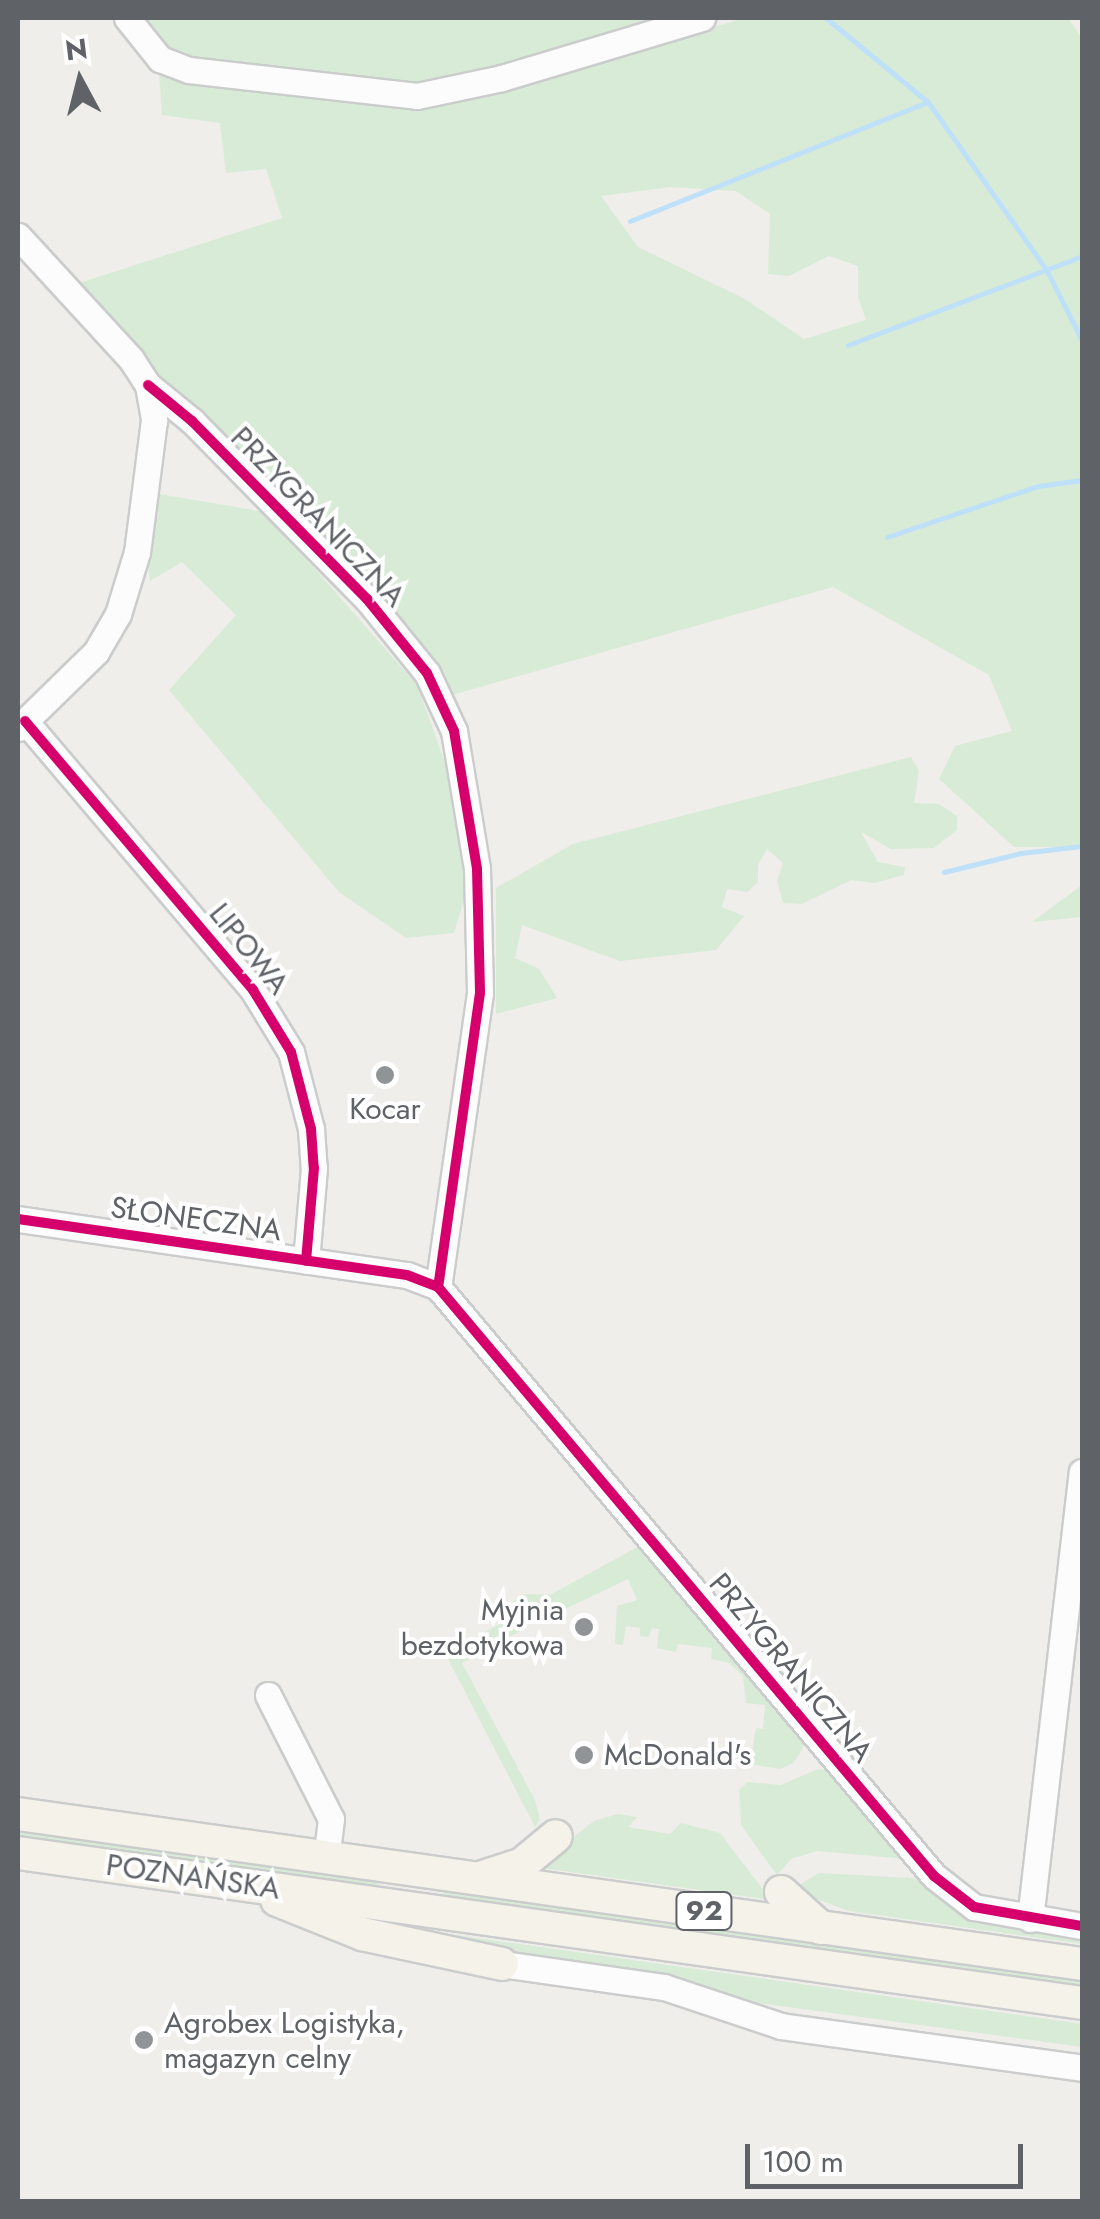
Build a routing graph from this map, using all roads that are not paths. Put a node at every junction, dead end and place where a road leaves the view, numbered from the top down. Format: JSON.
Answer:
{"nodes":[{"id":1,"x":127,"y":18,"type":"edge"},
{"id":2,"x":702,"y":18,"type":"edge"},
{"id":3,"x":18,"y":236,"type":"edge"},
{"id":4,"x":148,"y":385,"type":"junction"},
{"id":5,"x":21,"y":725,"type":"edge"},
{"id":6,"x":18,"y":1219,"type":"edge"},
{"id":7,"x":306,"y":1260,"type":"junction"},
{"id":8,"x":438,"y":1286,"type":"junction"},
{"id":9,"x":1082,"y":1472,"type":"edge"},
{"id":10,"x":268,"y":1696,"type":"dead end"},
{"id":11,"x":18,"y":1814,"type":"edge"},
{"id":12,"x":556,"y":1836,"type":"dead end"},
{"id":13,"x":18,"y":1853,"type":"edge"},
{"id":14,"x":326,"y":1858,"type":"junction"},
{"id":15,"x":470,"y":1878,"type":"junction"},
{"id":16,"x":246,"y":1885,"type":"junction"},
{"id":17,"x":781,"y":1892,"type":"dead end"},
{"id":18,"x":1030,"y":1919,"type":"junction"},
{"id":19,"x":1082,"y":1926,"type":"edge"},
{"id":20,"x":822,"y":1928,"type":"junction"},
{"id":21,"x":502,"y":1964,"type":"joint"},
{"id":22,"x":1082,"y":1964,"type":"edge"},
{"id":23,"x":1082,"y":2004,"type":"edge"},
{"id":24,"x":1082,"y":2068,"type":"edge"}],
"edges":[{"from":1,"to":2,"type":"street"},
{"from":3,"to":4,"type":"street","name":"PRZYGRANICZNA"},
{"from":4,"to":5,"type":"street"},
{"from":4,"to":8,"type":"street","name":"PRZYGRANICZNA"},
{"from":5,"to":7,"type":"street","name":"LIPOWA"},
{"from":6,"to":7,"type":"street","name":"SŁONECZNA"},
{"from":7,"to":8,"type":"street","name":"SŁONECZNA"},
{"from":8,"to":18,"type":"street","name":"PRZYGRANICZNA"},
{"from":9,"to":18,"type":"street"},
{"from":10,"to":14,"type":"street"},
{"from":11,"to":14,"type":"main road","name":"POZNAŃSKA","number":"92"},
{"from":12,"to":15,"type":"main road"},
{"from":13,"to":16,"type":"main road","name":"POZNAŃSKA","number":"92"},
{"from":14,"to":15,"type":"main road","number":"92"},
{"from":15,"to":20,"type":"main road","number":"92"},
{"from":16,"to":21,"type":"main road"},
{"from":16,"to":23,"type":"main road","name":"POZNAŃSKA","number":"92"},
{"from":17,"to":20,"type":"main road"},
{"from":18,"to":19,"type":"street","name":"PRZYGRANICZNA"},
{"from":20,"to":22,"type":"main road","number":"92"},
{"from":21,"to":24,"type":"street"}]}
